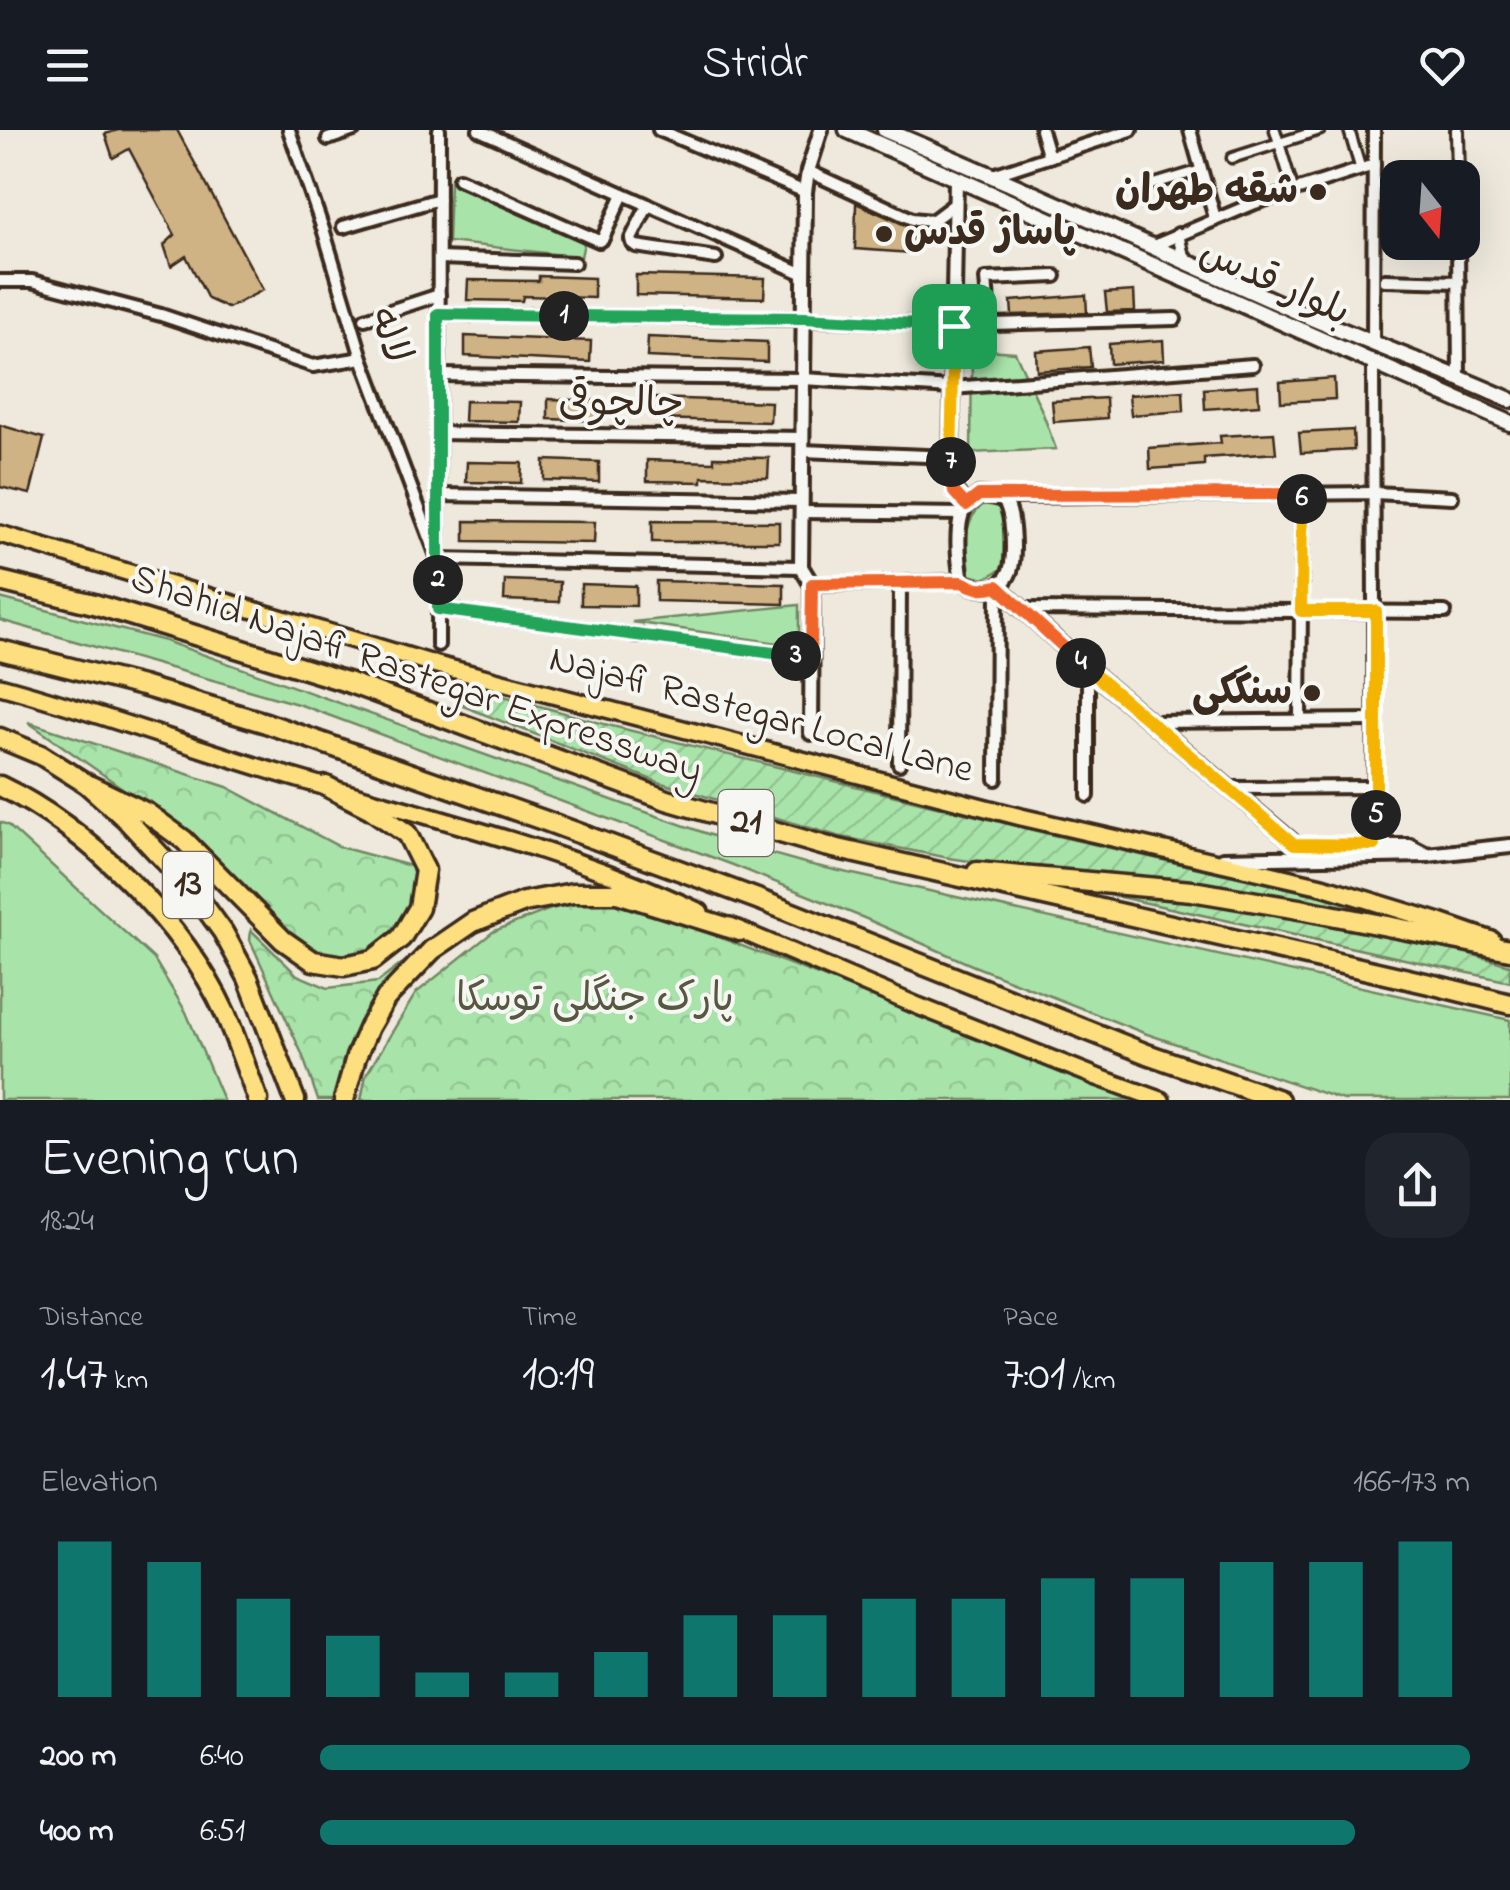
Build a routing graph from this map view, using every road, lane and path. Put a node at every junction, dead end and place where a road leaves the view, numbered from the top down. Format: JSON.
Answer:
{"nodes":[{"id":1,"x":289,"y":130,"type":"edge"},
{"id":2,"x":354,"y":130,"type":"edge"},
{"id":3,"x":439,"y":130,"type":"edge"},
{"id":4,"x":479,"y":130,"type":"edge"},
{"id":5,"x":659,"y":130,"type":"edge"},
{"id":6,"x":821,"y":130,"type":"edge"},
{"id":7,"x":847,"y":130,"type":"edge"},
{"id":8,"x":885,"y":130,"type":"edge"},
{"id":9,"x":1041,"y":130,"type":"edge"},
{"id":10,"x":1131,"y":130,"type":"edge"},
{"id":11,"x":1190,"y":130,"type":"edge"},
{"id":12,"x":1275,"y":130,"type":"edge"},
{"id":13,"x":1320,"y":130,"type":"edge"},
{"id":14,"x":1349,"y":130,"type":"edge"},
{"id":15,"x":1374,"y":130,"type":"edge"},
{"id":16,"x":1457,"y":130,"type":"edge"},
{"id":17,"x":1116,"y":132,"type":"edge"},
{"id":18,"x":328,"y":138,"type":"dead end"},
{"id":19,"x":1279,"y":143,"type":"junction"},
{"id":20,"x":1049,"y":157,"type":"junction"},
{"id":21,"x":1232,"y":158,"type":"dead end"},
{"id":22,"x":1458,"y":160,"type":"edge"},
{"id":23,"x":1374,"y":166,"type":"junction"},
{"id":24,"x":1202,"y":170,"type":"junction"},
{"id":25,"x":1361,"y":170,"type":"junction"},
{"id":26,"x":808,"y":171,"type":"junction"},
{"id":27,"x":993,"y":175,"type":"junction"},
{"id":28,"x":459,"y":179,"type":"dead end"},
{"id":29,"x":956,"y":179,"type":"junction"},
{"id":30,"x":1151,"y":185,"type":"dead end"},
{"id":31,"x":805,"y":192,"type":"junction"},
{"id":32,"x":1294,"y":192,"type":"junction"},
{"id":33,"x":623,"y":194,"type":"junction"},
{"id":34,"x":439,"y":199,"type":"junction"},
{"id":35,"x":956,"y":204,"type":"junction"},
{"id":36,"x":648,"y":205,"type":"junction"},
{"id":37,"x":1215,"y":218,"type":"junction"},
{"id":38,"x":343,"y":227,"type":"dead end"},
{"id":39,"x":1178,"y":234,"type":"junction"},
{"id":40,"x":1150,"y":247,"type":"junction"},
{"id":41,"x":439,"y":258,"type":"junction"},
{"id":42,"x":716,"y":258,"type":"dead end"},
{"id":43,"x":1458,"y":260,"type":"edge"},
{"id":44,"x":574,"y":264,"type":"dead end"},
{"id":45,"x":1190,"y":264,"type":"junction"},
{"id":46,"x":804,"y":274,"type":"junction"},
{"id":47,"x":1055,"y":276,"type":"dead end"},
{"id":48,"x":1386,"y":280,"type":"dead end"},
{"id":49,"x":0,"y":281,"type":"edge"},
{"id":50,"x":1459,"y":282,"type":"junction"},
{"id":51,"x":438,"y":296,"type":"junction"},
{"id":52,"x":438,"y":314,"type":"junction"},
{"id":53,"x":804,"y":318,"type":"junction"},
{"id":54,"x":365,"y":319,"type":"dead end"},
{"id":55,"x":1175,"y":319,"type":"dead end"},
{"id":56,"x":990,"y":324,"type":"junction"},
{"id":57,"x":954,"y":326,"type":"junction"},
{"id":58,"x":1373,"y":344,"type":"junction"},
{"id":59,"x":362,"y":358,"type":"junction"},
{"id":60,"x":1373,"y":363,"type":"junction"},
{"id":61,"x":1253,"y":364,"type":"dead end"},
{"id":62,"x":438,"y":375,"type":"junction"},
{"id":63,"x":1460,"y":377,"type":"junction"},
{"id":64,"x":803,"y":379,"type":"junction"},
{"id":65,"x":952,"y":388,"type":"junction"},
{"id":66,"x":1510,"y":400,"type":"edge"},
{"id":67,"x":1510,"y":424,"type":"edge"},
{"id":68,"x":438,"y":433,"type":"junction"},
{"id":69,"x":802,"y":444,"type":"junction"},
{"id":70,"x":951,"y":457,"type":"junction"},
{"id":71,"x":1374,"y":493,"type":"junction"},
{"id":72,"x":1302,"y":494,"type":"junction"},
{"id":73,"x":438,"y":495,"type":"junction"},
{"id":74,"x":1452,"y":496,"type":"dead end"},
{"id":75,"x":994,"y":497,"type":"junction"},
{"id":76,"x":802,"y":506,"type":"junction"},
{"id":77,"x":964,"y":510,"type":"junction"},
{"id":78,"x":0,"y":534,"type":"edge"},
{"id":79,"x":438,"y":559,"type":"junction"},
{"id":80,"x":802,"y":566,"type":"junction"},
{"id":81,"x":0,"y":580,"type":"edge"},
{"id":82,"x":962,"y":582,"type":"junction"},
{"id":83,"x":812,"y":584,"type":"junction"},
{"id":84,"x":900,"y":584,"type":"junction"},
{"id":85,"x":997,"y":586,"type":"junction"},
{"id":86,"x":438,"y":609,"type":"junction"},
{"id":87,"x":1020,"y":609,"type":"junction"},
{"id":88,"x":1301,"y":611,"type":"junction"},
{"id":89,"x":1376,"y":611,"type":"junction"},
{"id":90,"x":1446,"y":612,"type":"dead end"},
{"id":91,"x":438,"y":645,"type":"dead end"},
{"id":92,"x":0,"y":650,"type":"edge"},
{"id":93,"x":811,"y":658,"type":"junction"},
{"id":94,"x":1088,"y":669,"type":"junction"},
{"id":95,"x":0,"y":686,"type":"edge"},
{"id":96,"x":1300,"y":720,"type":"junction"},
{"id":97,"x":1376,"y":720,"type":"junction"},
{"id":98,"x":1154,"y":722,"type":"junction"},
{"id":99,"x":811,"y":734,"type":"dead end"},
{"id":100,"x":0,"y":738,"type":"edge"},
{"id":101,"x":899,"y":764,"type":"dead end"},
{"id":102,"x":996,"y":778,"type":"dead end"},
{"id":103,"x":87,"y":784,"type":"junction"},
{"id":104,"x":0,"y":786,"type":"edge"},
{"id":105,"x":326,"y":786,"type":"junction"},
{"id":106,"x":1230,"y":788,"type":"junction"},
{"id":107,"x":1376,"y":788,"type":"junction"},
{"id":108,"x":1088,"y":796,"type":"dead end"},
{"id":109,"x":1375,"y":845,"type":"junction"},
{"id":110,"x":1510,"y":846,"type":"edge"},
{"id":111,"x":1427,"y":855,"type":"junction"},
{"id":112,"x":1202,"y":859,"type":"junction"},
{"id":113,"x":916,"y":867,"type":"junction"},
{"id":114,"x":739,"y":931,"type":"junction"},
{"id":115,"x":1510,"y":948,"type":"edge"},
{"id":116,"x":1510,"y":1004,"type":"edge"},
{"id":117,"x":258,"y":1100,"type":"edge"},
{"id":118,"x":295,"y":1100,"type":"edge"},
{"id":119,"x":344,"y":1100,"type":"edge"},
{"id":120,"x":1161,"y":1100,"type":"edge"},
{"id":121,"x":1279,"y":1100,"type":"edge"}],
"edges":[{"from":1,"to":59,"type":"street","name":"لاله"},
{"from":2,"to":18,"type":"street"},
{"from":3,"to":34,"type":"street"},
{"from":4,"to":33,"type":"street"},
{"from":5,"to":31,"type":"street"},
{"from":6,"to":26,"type":"street"},
{"from":7,"to":29,"type":"main road","name":"بلوار قدس"},
{"from":8,"to":27,"type":"main road","name":"بلوار قدس"},
{"from":9,"to":20,"type":"street"},
{"from":10,"to":17,"type":"street"},
{"from":11,"to":24,"type":"street"},
{"from":12,"to":19,"type":"street"},
{"from":13,"to":19,"type":"street"},
{"from":14,"to":25,"type":"street"},
{"from":15,"to":23,"type":"street"},
{"from":16,"to":22,"type":"street"},
{"from":17,"to":20,"type":"street"},
{"from":19,"to":21,"type":"street"},
{"from":19,"to":32,"type":"street"},
{"from":20,"to":27,"type":"street"},
{"from":23,"to":25,"type":"street"},
{"from":23,"to":58,"type":"street"},
{"from":24,"to":30,"type":"street"},
{"from":24,"to":37,"type":"street"},
{"from":25,"to":32,"type":"street"},
{"from":26,"to":31,"type":"street"},
{"from":26,"to":35,"type":"street"},
{"from":27,"to":40,"type":"main road","name":"بلوار قدس"},
{"from":28,"to":33,"type":"street"},
{"from":29,"to":35,"type":"street"},
{"from":29,"to":60,"type":"main road","name":"بلوار قدس"},
{"from":31,"to":46,"type":"street"},
{"from":32,"to":37,"type":"street"},
{"from":33,"to":36,"type":"street"},
{"from":34,"to":38,"type":"street"},
{"from":34,"to":41,"type":"street"},
{"from":35,"to":57,"type":"street"},
{"from":36,"to":42,"type":"street"},
{"from":36,"to":46,"type":"street"},
{"from":37,"to":39,"type":"street"},
{"from":39,"to":40,"type":"street"},
{"from":39,"to":45,"type":"street"},
{"from":40,"to":45,"type":"main road","name":"بلوار قدس"},
{"from":41,"to":44,"type":"street"},
{"from":41,"to":51,"type":"street"},
{"from":43,"to":50,"type":"street"},
{"from":45,"to":58,"type":"main road","name":"بلوار قدس"},
{"from":46,"to":53,"type":"street"},
{"from":47,"to":56,"type":"street"},
{"from":48,"to":50,"type":"street"},
{"from":49,"to":59,"type":"street"},
{"from":50,"to":63,"type":"street"},
{"from":51,"to":52,"type":"street"},
{"from":51,"to":54,"type":"street"},
{"from":52,"to":53,"type":"street"},
{"from":52,"to":62,"type":"street"},
{"from":53,"to":57,"type":"street"},
{"from":53,"to":64,"type":"street"},
{"from":55,"to":56,"type":"street"},
{"from":56,"to":57,"type":"street"},
{"from":57,"to":65,"type":"street"},
{"from":58,"to":60,"type":"main road"},
{"from":58,"to":63,"type":"main road","name":"بلوار قدس"},
{"from":59,"to":79,"type":"street","name":"لاله"},
{"from":60,"to":67,"type":"main road","name":"بلوار قدس"},
{"from":60,"to":71,"type":"street"},
{"from":61,"to":65,"type":"street"},
{"from":62,"to":64,"type":"street"},
{"from":62,"to":68,"type":"street"},
{"from":63,"to":66,"type":"main road","name":"بلوار قدس"},
{"from":64,"to":65,"type":"street"},
{"from":64,"to":69,"type":"street"},
{"from":65,"to":70,"type":"street"},
{"from":68,"to":69,"type":"street","name":"چالچوقی"},
{"from":68,"to":73,"type":"street"},
{"from":69,"to":70,"type":"street","name":"چالچوقی"},
{"from":69,"to":76,"type":"street"},
{"from":70,"to":77,"type":"street"},
{"from":71,"to":72,"type":"street"},
{"from":71,"to":74,"type":"street"},
{"from":71,"to":89,"type":"street"},
{"from":72,"to":75,"type":"street"},
{"from":72,"to":88,"type":"street"},
{"from":73,"to":76,"type":"street"},
{"from":73,"to":79,"type":"street"},
{"from":75,"to":77,"type":"street"},
{"from":75,"to":85,"type":"street"},
{"from":76,"to":77,"type":"street"},
{"from":76,"to":80,"type":"street"},
{"from":77,"to":82,"type":"street"},
{"from":78,"to":112,"type":"main road","name":"Najafi Rastegar Local Lane"},
{"from":79,"to":80,"type":"street"},
{"from":79,"to":86,"type":"street"},
{"from":80,"to":83,"type":"street"},
{"from":81,"to":113,"type":"highway","name":"Shahid Najafi Rastegar Expressway","number":"21"},
{"from":82,"to":84,"type":"street"},
{"from":82,"to":85,"type":"street"},
{"from":83,"to":84,"type":"street"},
{"from":83,"to":93,"type":"street"},
{"from":84,"to":101,"type":"street"},
{"from":85,"to":87,"type":"street"},
{"from":85,"to":102,"type":"street"},
{"from":86,"to":91,"type":"street"},
{"from":86,"to":93,"type":"street"},
{"from":87,"to":88,"type":"street"},
{"from":87,"to":94,"type":"street"},
{"from":88,"to":89,"type":"street"},
{"from":88,"to":96,"type":"street"},
{"from":89,"to":90,"type":"street"},
{"from":89,"to":97,"type":"street"},
{"from":92,"to":121,"type":"highway","number":"21"},
{"from":93,"to":99,"type":"street"},
{"from":94,"to":98,"type":"street"},
{"from":94,"to":108,"type":"street"},
{"from":95,"to":105,"type":"main road"},
{"from":96,"to":97,"type":"street"},
{"from":96,"to":98,"type":"street"},
{"from":97,"to":107,"type":"street"},
{"from":98,"to":106,"type":"street"},
{"from":100,"to":103,"type":"highway","number":"13"},
{"from":103,"to":105,"type":"highway"},
{"from":103,"to":118,"type":"highway","number":"13"},
{"from":104,"to":117,"type":"highway","number":"13"},
{"from":105,"to":114,"type":"main road"},
{"from":106,"to":107,"type":"street"},
{"from":106,"to":109,"type":"street"},
{"from":107,"to":109,"type":"street"},
{"from":109,"to":111,"type":"street"},
{"from":110,"to":111,"type":"street"},
{"from":111,"to":112,"type":"street"},
{"from":112,"to":115,"type":"main road","name":"Najafi Rastegar Local Lane"},
{"from":113,"to":115,"type":"highway"},
{"from":113,"to":116,"type":"highway","name":"Shahid Najafi Rastegar Expressway","number":"21"},
{"from":114,"to":119,"type":"highway"},
{"from":114,"to":120,"type":"main road"}]}
